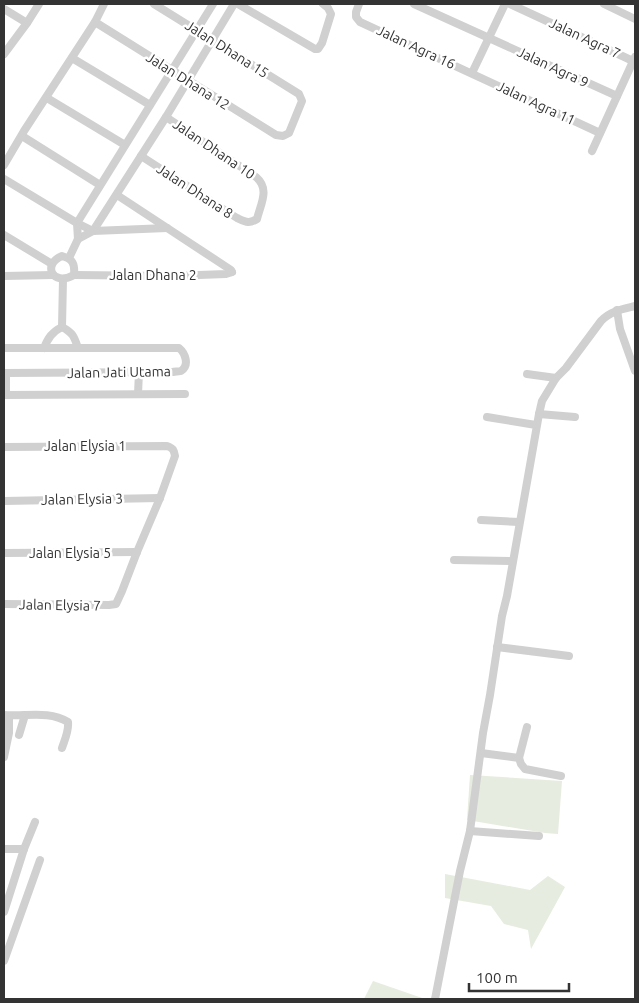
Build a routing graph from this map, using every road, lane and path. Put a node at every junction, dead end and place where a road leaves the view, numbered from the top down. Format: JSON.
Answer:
{"nodes":[{"id":1,"x":39,"y":4,"type":"edge"},
{"id":2,"x":104,"y":4,"type":"edge"},
{"id":3,"x":154,"y":4,"type":"edge"},
{"id":4,"x":214,"y":4,"type":"edge"},
{"id":5,"x":234,"y":4,"type":"edge"},
{"id":6,"x":238,"y":4,"type":"edge"},
{"id":7,"x":323,"y":4,"type":"edge"},
{"id":8,"x":359,"y":4,"type":"edge"},
{"id":9,"x":414,"y":4,"type":"edge"},
{"id":10,"x":505,"y":4,"type":"edge"},
{"id":11,"x":510,"y":4,"type":"edge"},
{"id":12,"x":604,"y":4,"type":"edge"},
{"id":13,"x":4,"y":9,"type":"edge"},
{"id":14,"x":635,"y":18,"type":"edge"},
{"id":15,"x":95,"y":22,"type":"junction"},
{"id":16,"x":27,"y":23,"type":"junction"},
{"id":17,"x":197,"y":30,"type":"junction"},
{"id":18,"x":489,"y":38,"type":"junction"},
{"id":19,"x":213,"y":40,"type":"junction"},
{"id":20,"x":4,"y":54,"type":"edge"},
{"id":21,"x":72,"y":58,"type":"junction"},
{"id":22,"x":634,"y":59,"type":"edge"},
{"id":23,"x":172,"y":70,"type":"junction"},
{"id":24,"x":472,"y":73,"type":"junction"},
{"id":25,"x":188,"y":80,"type":"junction"},
{"id":26,"x":617,"y":96,"type":"junction"},
{"id":27,"x":46,"y":98,"type":"junction"},
{"id":28,"x":150,"y":105,"type":"junction"},
{"id":29,"x":166,"y":117,"type":"junction"},
{"id":30,"x":600,"y":133,"type":"junction"},
{"id":31,"x":22,"y":136,"type":"junction"},
{"id":32,"x":283,"y":136,"type":"joint"},
{"id":33,"x":125,"y":145,"type":"junction"},
{"id":34,"x":592,"y":151,"type":"dead end"},
{"id":35,"x":141,"y":156,"type":"junction"},
{"id":36,"x":4,"y":165,"type":"edge"},
{"id":37,"x":4,"y":179,"type":"edge"},
{"id":38,"x":100,"y":186,"type":"junction"},
{"id":39,"x":116,"y":195,"type":"junction"},
{"id":40,"x":252,"y":222,"type":"joint"},
{"id":41,"x":77,"y":223,"type":"junction"},
{"id":42,"x":167,"y":228,"type":"junction"},
{"id":43,"x":93,"y":231,"type":"junction"},
{"id":44,"x":4,"y":235,"type":"edge"},
{"id":45,"x":78,"y":238,"type":"junction"},
{"id":46,"x":69,"y":258,"type":"junction"},
{"id":47,"x":52,"y":264,"type":"junction"},
{"id":48,"x":54,"y":275,"type":"junction"},
{"id":49,"x":74,"y":275,"type":"junction"},
{"id":50,"x":4,"y":276,"type":"edge"},
{"id":51,"x":63,"y":279,"type":"junction"},
{"id":52,"x":635,"y":306,"type":"edge"},
{"id":53,"x":616,"y":310,"type":"junction"},
{"id":54,"x":62,"y":327,"type":"junction"},
{"id":55,"x":4,"y":348,"type":"edge"},
{"id":56,"x":44,"y":348,"type":"junction"},
{"id":57,"x":78,"y":348,"type":"junction"},
{"id":58,"x":635,"y":371,"type":"edge"},
{"id":59,"x":139,"y":372,"type":"junction"},
{"id":60,"x":5,"y":373,"type":"edge"},
{"id":61,"x":527,"y":374,"type":"dead end"},
{"id":62,"x":556,"y":378,"type":"junction"},
{"id":63,"x":138,"y":394,"type":"junction"},
{"id":64,"x":186,"y":394,"type":"dead end"},
{"id":65,"x":5,"y":395,"type":"edge"},
{"id":66,"x":539,"y":414,"type":"junction"},
{"id":67,"x":487,"y":417,"type":"dead end"},
{"id":68,"x":575,"y":417,"type":"dead end"},
{"id":69,"x":536,"y":425,"type":"junction"},
{"id":70,"x":4,"y":447,"type":"edge"},
{"id":71,"x":160,"y":498,"type":"junction"},
{"id":72,"x":4,"y":501,"type":"edge"},
{"id":73,"x":480,"y":520,"type":"dead end"},
{"id":74,"x":519,"y":522,"type":"junction"},
{"id":75,"x":137,"y":552,"type":"junction"},
{"id":76,"x":4,"y":553,"type":"edge"},
{"id":77,"x":454,"y":560,"type":"dead end"},
{"id":78,"x":512,"y":561,"type":"junction"},
{"id":79,"x":4,"y":604,"type":"edge"},
{"id":80,"x":497,"y":647,"type":"junction"},
{"id":81,"x":569,"y":656,"type":"dead end"},
{"id":82,"x":6,"y":715,"type":"edge"},
{"id":83,"x":25,"y":715,"type":"junction"},
{"id":84,"x":527,"y":726,"type":"dead end"},
{"id":85,"x":19,"y":735,"type":"dead end"},
{"id":86,"x":62,"y":748,"type":"dead end"},
{"id":87,"x":481,"y":753,"type":"junction"},
{"id":88,"x":4,"y":757,"type":"edge"},
{"id":89,"x":519,"y":758,"type":"junction"},
{"id":90,"x":561,"y":776,"type":"dead end"},
{"id":91,"x":35,"y":822,"type":"dead end"},
{"id":92,"x":470,"y":832,"type":"junction"},
{"id":93,"x":539,"y":836,"type":"dead end"},
{"id":94,"x":4,"y":849,"type":"edge"},
{"id":95,"x":24,"y":849,"type":"junction"},
{"id":96,"x":40,"y":860,"type":"dead end"},
{"id":97,"x":6,"y":896,"type":"edge"},
{"id":98,"x":4,"y":912,"type":"edge"},
{"id":99,"x":4,"y":961,"type":"edge"},
{"id":100,"x":435,"y":999,"type":"edge"}],
"edges":[{"from":1,"to":16,"type":"street"},
{"from":2,"to":15,"type":"street"},
{"from":3,"to":17,"type":"street","name":"Jalan Dhana 15"},
{"from":4,"to":17,"type":"street"},
{"from":5,"to":19,"type":"street"},
{"from":6,"to":7,"type":"street"},
{"from":8,"to":24,"type":"street","name":"Jalan Agra 16"},
{"from":9,"to":18,"type":"street","name":"Jalan Agra 9"},
{"from":10,"to":18,"type":"street"},
{"from":11,"to":22,"type":"street","name":"Jalan Agra 7"},
{"from":12,"to":14,"type":"street"},
{"from":13,"to":16,"type":"street"},
{"from":15,"to":21,"type":"street"},
{"from":15,"to":23,"type":"street","name":"Jalan Dhana 12"},
{"from":16,"to":20,"type":"street"},
{"from":17,"to":19,"type":"street","name":"Jalan Dhana 15"},
{"from":17,"to":23,"type":"street"},
{"from":18,"to":24,"type":"street"},
{"from":18,"to":26,"type":"street","name":"Jalan Agra 9"},
{"from":19,"to":25,"type":"street"},
{"from":19,"to":32,"type":"street","name":"Jalan Dhana 15"},
{"from":21,"to":27,"type":"street"},
{"from":21,"to":28,"type":"street"},
{"from":22,"to":26,"type":"street"},
{"from":23,"to":25,"type":"street","name":"Jalan Dhana 12"},
{"from":23,"to":28,"type":"street"},
{"from":24,"to":30,"type":"street","name":"Jalan Agra 11"},
{"from":25,"to":29,"type":"street"},
{"from":25,"to":32,"type":"street","name":"Jalan Dhana 12"},
{"from":26,"to":30,"type":"street"},
{"from":27,"to":31,"type":"street"},
{"from":27,"to":33,"type":"street"},
{"from":28,"to":33,"type":"street"},
{"from":29,"to":35,"type":"street"},
{"from":29,"to":40,"type":"street","name":"Jalan Dhana 10"},
{"from":30,"to":34,"type":"street"},
{"from":31,"to":36,"type":"street"},
{"from":31,"to":38,"type":"street"},
{"from":33,"to":38,"type":"street"},
{"from":35,"to":39,"type":"street"},
{"from":35,"to":40,"type":"street","name":"Jalan Dhana 8"},
{"from":37,"to":41,"type":"street"},
{"from":38,"to":41,"type":"street"},
{"from":39,"to":42,"type":"street"},
{"from":39,"to":43,"type":"street"},
{"from":41,"to":43,"type":"street"},
{"from":41,"to":45,"type":"street"},
{"from":42,"to":43,"type":"street"},
{"from":42,"to":49,"type":"street","name":"Jalan Dhana 2"},
{"from":43,"to":45,"type":"street"},
{"from":44,"to":47,"type":"street"},
{"from":45,"to":46,"type":"street"},
{"from":46,"to":47,"type":"street"},
{"from":46,"to":49,"type":"street"},
{"from":47,"to":48,"type":"street"},
{"from":48,"to":50,"type":"street"},
{"from":48,"to":51,"type":"street"},
{"from":49,"to":51,"type":"street"},
{"from":51,"to":54,"type":"street"},
{"from":52,"to":53,"type":"street"},
{"from":53,"to":58,"type":"street"},
{"from":53,"to":62,"type":"street"},
{"from":54,"to":56,"type":"street"},
{"from":54,"to":57,"type":"street"},
{"from":55,"to":56,"type":"street","name":"Jalan Jati Utama"},
{"from":56,"to":57,"type":"street","name":"Jalan Jati Utama"},
{"from":57,"to":59,"type":"street","name":"Jalan Jati Utama"},
{"from":59,"to":60,"type":"street","name":"Jalan Jati Utama"},
{"from":59,"to":63,"type":"street"},
{"from":60,"to":65,"type":"street"},
{"from":61,"to":62,"type":"street"},
{"from":62,"to":66,"type":"street"},
{"from":63,"to":64,"type":"street"},
{"from":63,"to":65,"type":"street"},
{"from":66,"to":68,"type":"street"},
{"from":66,"to":69,"type":"street"},
{"from":67,"to":69,"type":"street"},
{"from":69,"to":74,"type":"street"},
{"from":70,"to":71,"type":"street","name":"Jalan Elysia 1"},
{"from":71,"to":72,"type":"street","name":"Jalan Elysia 3"},
{"from":71,"to":75,"type":"street"},
{"from":73,"to":74,"type":"street"},
{"from":74,"to":78,"type":"street"},
{"from":75,"to":76,"type":"street","name":"Jalan Elysia 5"},
{"from":75,"to":79,"type":"street","name":"Jalan Elysia 7"},
{"from":77,"to":78,"type":"street"},
{"from":78,"to":80,"type":"street"},
{"from":80,"to":81,"type":"street"},
{"from":80,"to":87,"type":"street"},
{"from":82,"to":83,"type":"street"},
{"from":82,"to":88,"type":"street"},
{"from":83,"to":85,"type":"street"},
{"from":83,"to":86,"type":"street"},
{"from":84,"to":89,"type":"street"},
{"from":87,"to":89,"type":"street"},
{"from":87,"to":92,"type":"street"},
{"from":89,"to":90,"type":"street"},
{"from":91,"to":95,"type":"street"},
{"from":92,"to":93,"type":"street"},
{"from":92,"to":100,"type":"street"},
{"from":94,"to":95,"type":"street"},
{"from":95,"to":97,"type":"street"},
{"from":96,"to":99,"type":"street"},
{"from":97,"to":98,"type":"street"}]}
